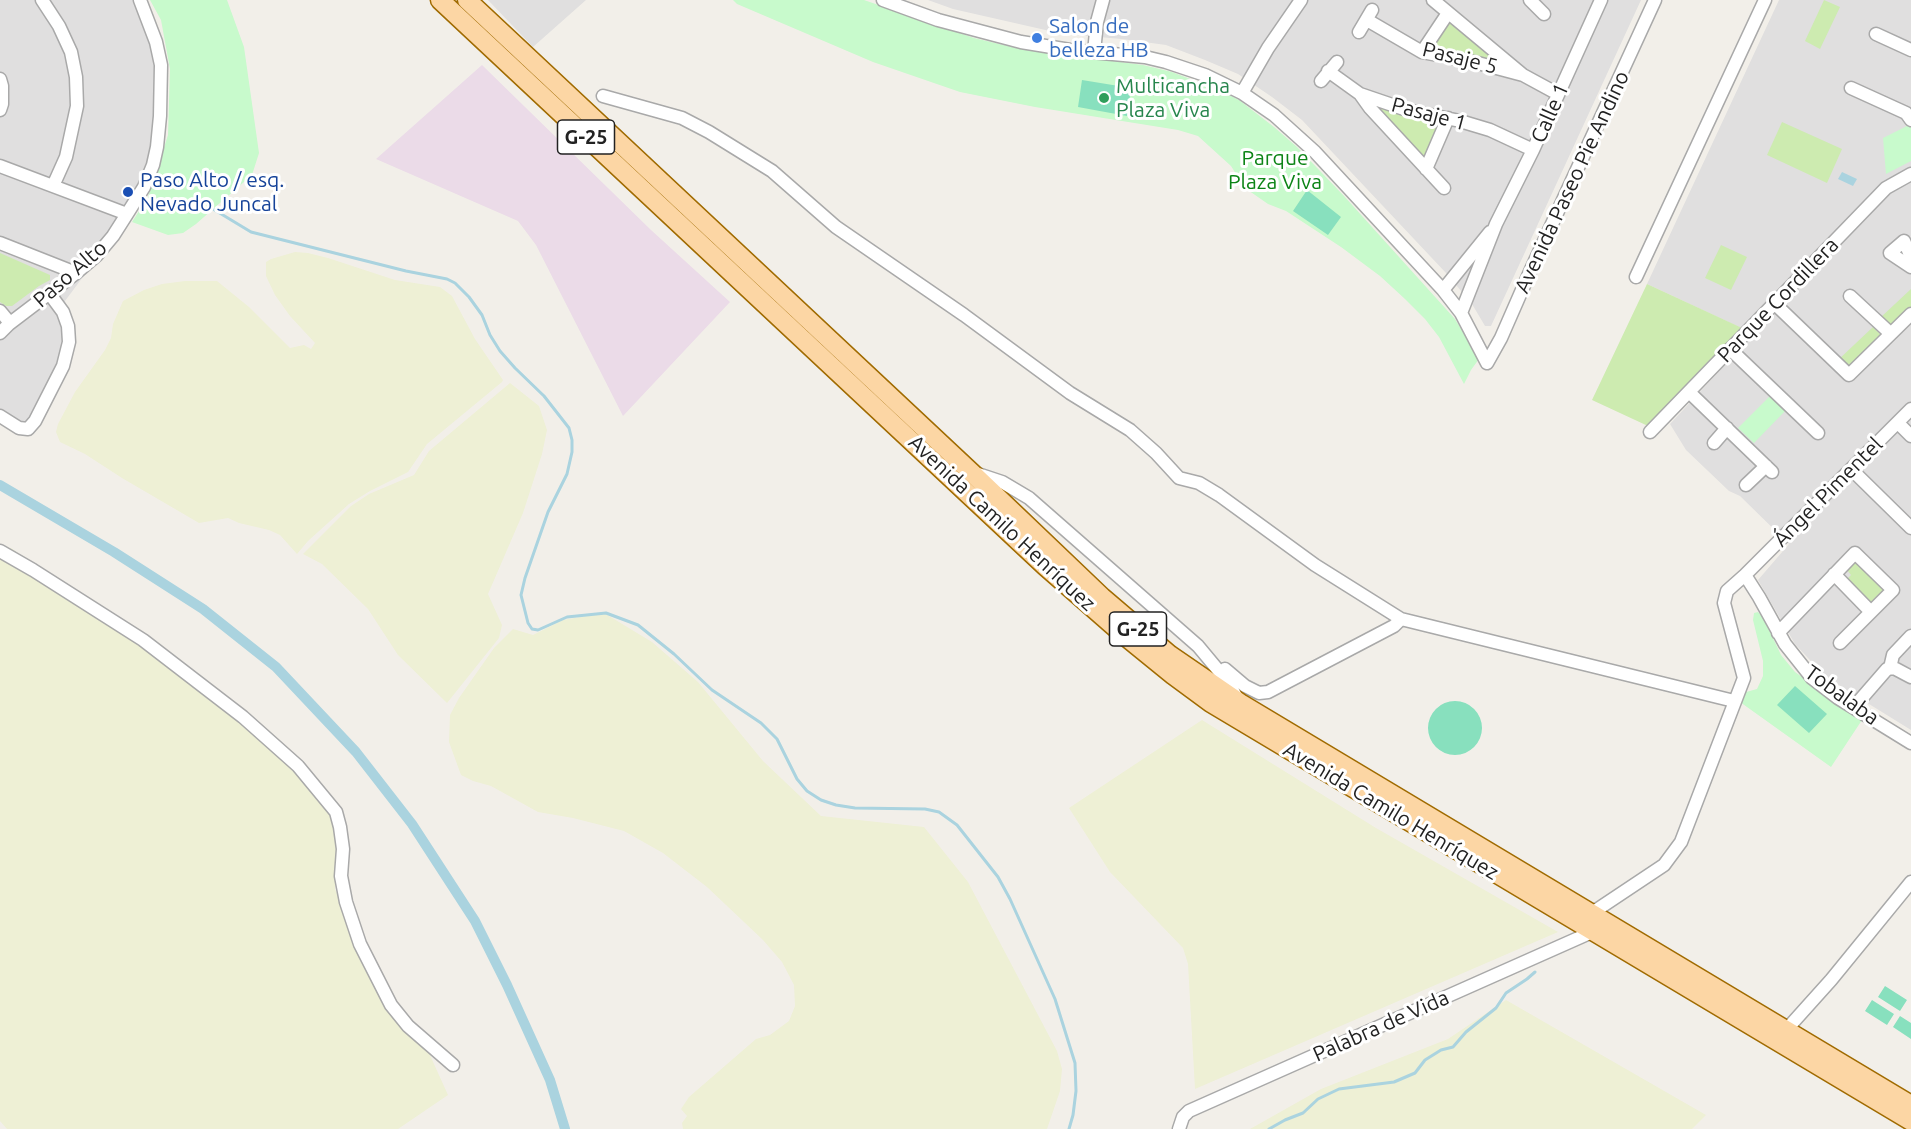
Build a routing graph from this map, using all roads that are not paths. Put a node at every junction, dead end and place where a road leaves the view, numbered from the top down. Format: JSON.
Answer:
{"nodes":[{"id":1,"x":42,"y":0,"type":"edge"},
{"id":2,"x":140,"y":0,"type":"edge"},
{"id":3,"x":440,"y":0,"type":"edge"},
{"id":4,"x":467,"y":0,"type":"edge"},
{"id":5,"x":883,"y":0,"type":"edge"},
{"id":6,"x":1103,"y":0,"type":"edge"},
{"id":7,"x":1301,"y":0,"type":"edge"},
{"id":8,"x":1433,"y":0,"type":"edge"},
{"id":9,"x":1530,"y":0,"type":"edge"},
{"id":10,"x":1601,"y":0,"type":"edge"},
{"id":11,"x":1655,"y":0,"type":"edge"},
{"id":12,"x":1765,"y":0,"type":"edge"},
{"id":13,"x":1448,"y":13,"type":"junction"},
{"id":14,"x":1544,"y":14,"type":"dead end"},
{"id":15,"x":1359,"y":32,"type":"dead end"},
{"id":16,"x":1876,"y":34,"type":"dead end"},
{"id":17,"x":1911,"y":50,"type":"edge"},
{"id":18,"x":1422,"y":51,"type":"junction"},
{"id":19,"x":1094,"y":52,"type":"junction"},
{"id":20,"x":1329,"y":71,"type":"dead end"},
{"id":21,"x":1523,"y":75,"type":"junction"},
{"id":22,"x":0,"y":79,"type":"edge"},
{"id":23,"x":1851,"y":88,"type":"dead end"},
{"id":24,"x":1242,"y":93,"type":"junction"},
{"id":25,"x":1360,"y":94,"type":"junction"},
{"id":26,"x":1558,"y":94,"type":"junction"},
{"id":27,"x":603,"y":96,"type":"dead end"},
{"id":28,"x":0,"y":110,"type":"edge"},
{"id":29,"x":1448,"y":118,"type":"junction"},
{"id":30,"x":1911,"y":120,"type":"edge"},
{"id":31,"x":1533,"y":150,"type":"junction"},
{"id":32,"x":0,"y":166,"type":"edge"},
{"id":33,"x":1426,"y":169,"type":"junction"},
{"id":34,"x":1911,"y":174,"type":"edge"},
{"id":35,"x":53,"y":186,"type":"junction"},
{"id":36,"x":1444,"y":188,"type":"dead end"},
{"id":37,"x":127,"y":214,"type":"junction"},
{"id":38,"x":1496,"y":224,"type":"junction"},
{"id":39,"x":0,"y":243,"type":"edge"},
{"id":40,"x":1911,"y":257,"type":"edge"},
{"id":41,"x":1911,"y":267,"type":"edge"},
{"id":42,"x":76,"y":273,"type":"junction"},
{"id":43,"x":1636,"y":277,"type":"dead end"},
{"id":44,"x":1443,"y":290,"type":"junction"},
{"id":45,"x":50,"y":293,"type":"junction"},
{"id":46,"x":1850,"y":296,"type":"dead end"},
{"id":47,"x":1774,"y":303,"type":"junction"},
{"id":48,"x":0,"y":311,"type":"edge"},
{"id":49,"x":1461,"y":314,"type":"junction"},
{"id":50,"x":1911,"y":314,"type":"edge"},
{"id":51,"x":10,"y":323,"type":"junction"},
{"id":52,"x":0,"y":333,"type":"edge"},
{"id":53,"x":1890,"y":333,"type":"junction"},
{"id":54,"x":1730,"y":349,"type":"junction"},
{"id":55,"x":1689,"y":392,"type":"junction"},
{"id":56,"x":1911,"y":409,"type":"edge"},
{"id":57,"x":0,"y":416,"type":"edge"},
{"id":58,"x":1898,"y":423,"type":"junction"},
{"id":59,"x":1727,"y":428,"type":"junction"},
{"id":60,"x":1650,"y":432,"type":"dead end"},
{"id":61,"x":1818,"y":433,"type":"dead end"},
{"id":62,"x":1911,"y":436,"type":"edge"},
{"id":63,"x":1714,"y":443,"type":"dead end"},
{"id":64,"x":1851,"y":469,"type":"junction"},
{"id":65,"x":971,"y":472,"type":"junction"},
{"id":66,"x":1746,"y":485,"type":"dead end"},
{"id":67,"x":1911,"y":528,"type":"edge"},
{"id":68,"x":0,"y":551,"type":"edge"},
{"id":69,"x":1834,"y":574,"type":"junction"},
{"id":70,"x":1745,"y":575,"type":"junction"},
{"id":71,"x":1871,"y":612,"type":"junction"},
{"id":72,"x":1401,"y":619,"type":"junction"},
{"id":73,"x":1778,"y":633,"type":"junction"},
{"id":74,"x":1911,"y":636,"type":"edge"},
{"id":75,"x":1840,"y":643,"type":"dead end"},
{"id":76,"x":1198,"y":646,"type":"junction"},
{"id":77,"x":1890,"y":668,"type":"junction"},
{"id":78,"x":1911,"y":677,"type":"edge"},
{"id":79,"x":1734,"y":701,"type":"junction"},
{"id":80,"x":1240,"y":703,"type":"junction"},
{"id":81,"x":1854,"y":707,"type":"junction"},
{"id":82,"x":1911,"y":743,"type":"edge"},
{"id":83,"x":1911,"y":882,"type":"edge"},
{"id":84,"x":1592,"y":913,"type":"junction"},
{"id":85,"x":1592,"y":932,"type":"junction"},
{"id":86,"x":1787,"y":1029,"type":"junction"},
{"id":87,"x":453,"y":1065,"type":"dead end"},
{"id":88,"x":1911,"y":1105,"type":"edge"},
{"id":89,"x":1911,"y":1121,"type":"edge"},
{"id":90,"x":1179,"y":1129,"type":"edge"}],
"edges":[{"from":1,"to":35,"type":"street"},
{"from":2,"to":37,"type":"street","name":"Paso Alto"},
{"from":3,"to":85,"type":"main road","name":"Avenida Camilo Henríquez","number":"G-25"},
{"from":4,"to":65,"type":"main road","name":"Avenida Camilo Henríquez","number":"G-25"},
{"from":5,"to":19,"type":"street"},
{"from":6,"to":19,"type":"street"},
{"from":7,"to":24,"type":"street"},
{"from":8,"to":13,"type":"street"},
{"from":9,"to":14,"type":"street"},
{"from":10,"to":26,"type":"street","name":"Calle 1"},
{"from":11,"to":49,"type":"street","name":"Avenida Paseo Pie Andino"},
{"from":12,"to":43,"type":"street"},
{"from":13,"to":18,"type":"street"},
{"from":13,"to":21,"type":"street"},
{"from":15,"to":18,"type":"street","name":"Pasaje 5"},
{"from":16,"to":17,"type":"street"},
{"from":18,"to":21,"type":"street","name":"Pasaje 5"},
{"from":19,"to":24,"type":"street"},
{"from":20,"to":25,"type":"street","name":"Pasaje 1"},
{"from":21,"to":26,"type":"street"},
{"from":22,"to":28,"type":"street"},
{"from":23,"to":30,"type":"street"},
{"from":24,"to":44,"type":"street"},
{"from":25,"to":29,"type":"street","name":"Pasaje 1"},
{"from":25,"to":33,"type":"street"},
{"from":26,"to":31,"type":"street","name":"Calle 1"},
{"from":27,"to":72,"type":"street"},
{"from":29,"to":31,"type":"street","name":"Pasaje 1"},
{"from":29,"to":33,"type":"street"},
{"from":31,"to":38,"type":"street","name":"Calle 1"},
{"from":32,"to":35,"type":"street"},
{"from":33,"to":36,"type":"street"},
{"from":34,"to":47,"type":"street","name":"Parque Cordillera"},
{"from":35,"to":37,"type":"street"},
{"from":37,"to":42,"type":"street","name":"Paso Alto"},
{"from":38,"to":44,"type":"street","name":"Calle 1"},
{"from":38,"to":49,"type":"street","name":"Calle 1"},
{"from":39,"to":42,"type":"street"},
{"from":40,"to":41,"type":"street"},
{"from":42,"to":45,"type":"street","name":"Paso Alto"},
{"from":44,"to":49,"type":"street"},
{"from":45,"to":51,"type":"street","name":"Paso Alto"},
{"from":45,"to":57,"type":"street"},
{"from":46,"to":53,"type":"street"},
{"from":47,"to":53,"type":"street"},
{"from":47,"to":54,"type":"street","name":"Parque Cordillera"},
{"from":48,"to":51,"type":"street"},
{"from":50,"to":53,"type":"street"},
{"from":51,"to":52,"type":"street","name":"Paso Alto"},
{"from":54,"to":55,"type":"street","name":"Parque Cordillera"},
{"from":54,"to":61,"type":"street"},
{"from":55,"to":59,"type":"street"},
{"from":55,"to":60,"type":"street","name":"Parque Cordillera"},
{"from":56,"to":58,"type":"street","name":"Ángel Pimentel"},
{"from":58,"to":62,"type":"street"},
{"from":58,"to":64,"type":"street","name":"Ángel Pimentel"},
{"from":59,"to":63,"type":"street"},
{"from":59,"to":66,"type":"street"},
{"from":64,"to":67,"type":"street"},
{"from":64,"to":70,"type":"street","name":"Ángel Pimentel"},
{"from":65,"to":76,"type":"street"},
{"from":65,"to":80,"type":"main road","name":"Avenida Camilo Henríquez","number":"G-25"},
{"from":68,"to":87,"type":"street"},
{"from":69,"to":71,"type":"street"},
{"from":69,"to":71,"type":"street"},
{"from":69,"to":73,"type":"street"},
{"from":70,"to":73,"type":"street","name":"Tobalaba"},
{"from":70,"to":79,"type":"street","name":"Ángel Pimentel"},
{"from":71,"to":75,"type":"street"},
{"from":72,"to":76,"type":"street"},
{"from":72,"to":79,"type":"street"},
{"from":73,"to":81,"type":"street","name":"Tobalaba"},
{"from":74,"to":77,"type":"street"},
{"from":76,"to":80,"type":"street"},
{"from":77,"to":78,"type":"street"},
{"from":77,"to":81,"type":"street"},
{"from":79,"to":84,"type":"street","name":"Ángel Pimentel"},
{"from":80,"to":84,"type":"main road","name":"Avenida Camilo Henríquez","number":"G-25"},
{"from":81,"to":82,"type":"street","name":"Tobalaba"},
{"from":83,"to":86,"type":"street"},
{"from":84,"to":86,"type":"main road","name":"Avenida Camilo Henríquez","number":"G-25"},
{"from":85,"to":89,"type":"main road","name":"Avenida Camilo Henríquez","number":"G-25"},
{"from":85,"to":90,"type":"street","name":"Palabra de Vida"},
{"from":86,"to":88,"type":"main road","name":"Avenida Camilo Henríquez","number":"G-25"}]}
